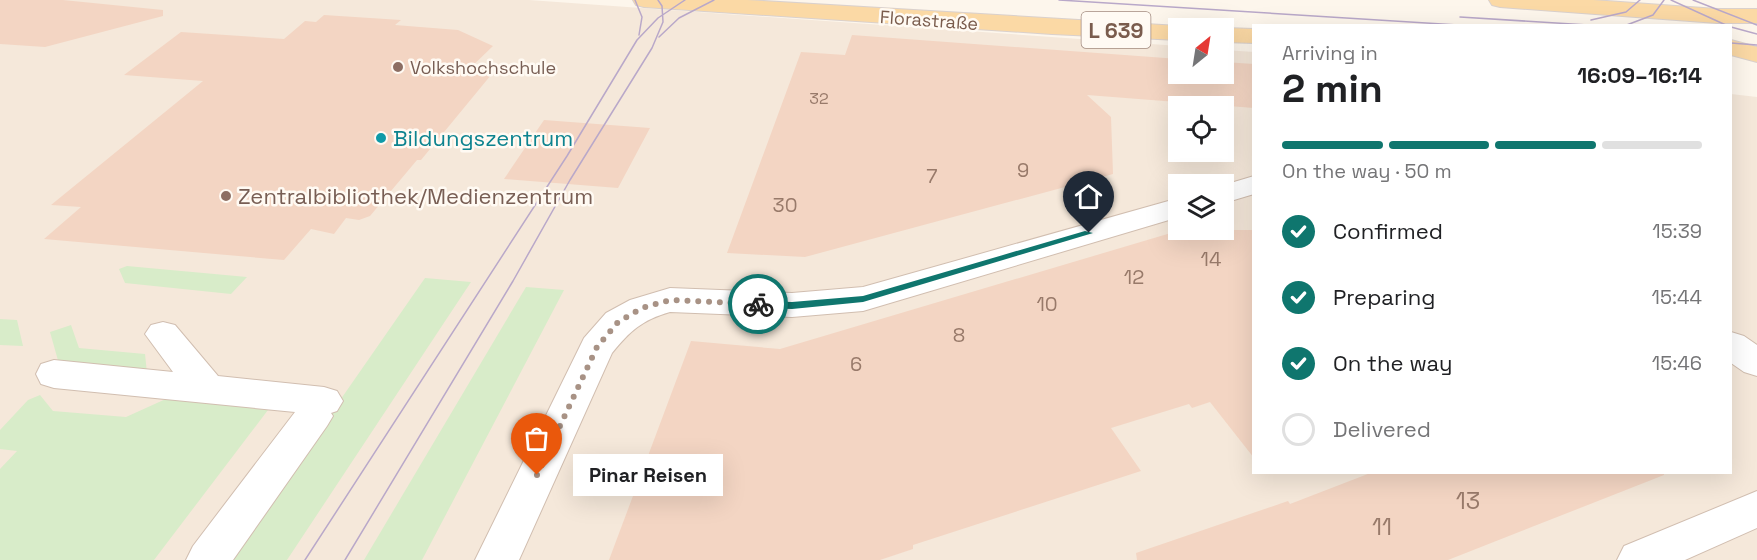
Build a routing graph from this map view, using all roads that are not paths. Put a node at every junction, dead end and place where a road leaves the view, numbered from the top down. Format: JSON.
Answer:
{"nodes":[{"id":1,"x":644,"y":0,"type":"edge"},
{"id":2,"x":1500,"y":0,"type":"edge"},
{"id":3,"x":1540,"y":1,"type":"edge"},
{"id":4,"x":1618,"y":4,"type":"edge"},
{"id":5,"x":1713,"y":14,"type":"edge"},
{"id":6,"x":1757,"y":16,"type":"edge"},
{"id":7,"x":1666,"y":24,"type":"edge"},
{"id":8,"x":1168,"y":32,"type":"edge"},
{"id":9,"x":1234,"y":35,"type":"edge"},
{"id":10,"x":1252,"y":36,"type":"edge"},
{"id":11,"x":1732,"y":47,"type":"edge"},
{"id":12,"x":1757,"y":55,"type":"edge"},
{"id":13,"x":1732,"y":69,"type":"edge"},
{"id":14,"x":1757,"y":71,"type":"edge"},
{"id":15,"x":1252,"y":186,"type":"edge"},
{"id":16,"x":1234,"y":191,"type":"edge"},
{"id":17,"x":1168,"y":210,"type":"edge"},
{"id":18,"x":163,"y":334,"type":"dead end"},
{"id":19,"x":1732,"y":346,"type":"edge"},
{"id":20,"x":1757,"y":363,"type":"edge"},
{"id":21,"x":54,"y":374,"type":"dead end"},
{"id":22,"x":208,"y":390,"type":"junction"},
{"id":23,"x":1757,"y":509,"type":"edge"},
{"id":24,"x":208,"y":560,"type":"edge"},
{"id":25,"x":497,"y":560,"type":"edge"},
{"id":26,"x":1639,"y":560,"type":"edge"}],
"edges":[{"from":1,"to":8,"type":"main road","name":"Florastraße","number":"L 639"},
{"from":2,"to":3,"type":"main road"},
{"from":3,"to":4,"type":"main road"},
{"from":4,"to":5,"type":"main road"},
{"from":4,"to":7,"type":"main road"},
{"from":5,"to":6,"type":"main road"},
{"from":9,"to":10,"type":"main road"},
{"from":11,"to":12,"type":"main road"},
{"from":13,"to":14,"type":"main road"},
{"from":15,"to":16,"type":"street"},
{"from":17,"to":25,"type":"street"},
{"from":18,"to":22,"type":"street"},
{"from":19,"to":20,"type":"street"},
{"from":21,"to":22,"type":"street"},
{"from":22,"to":24,"type":"street"},
{"from":23,"to":26,"type":"street"}]}
